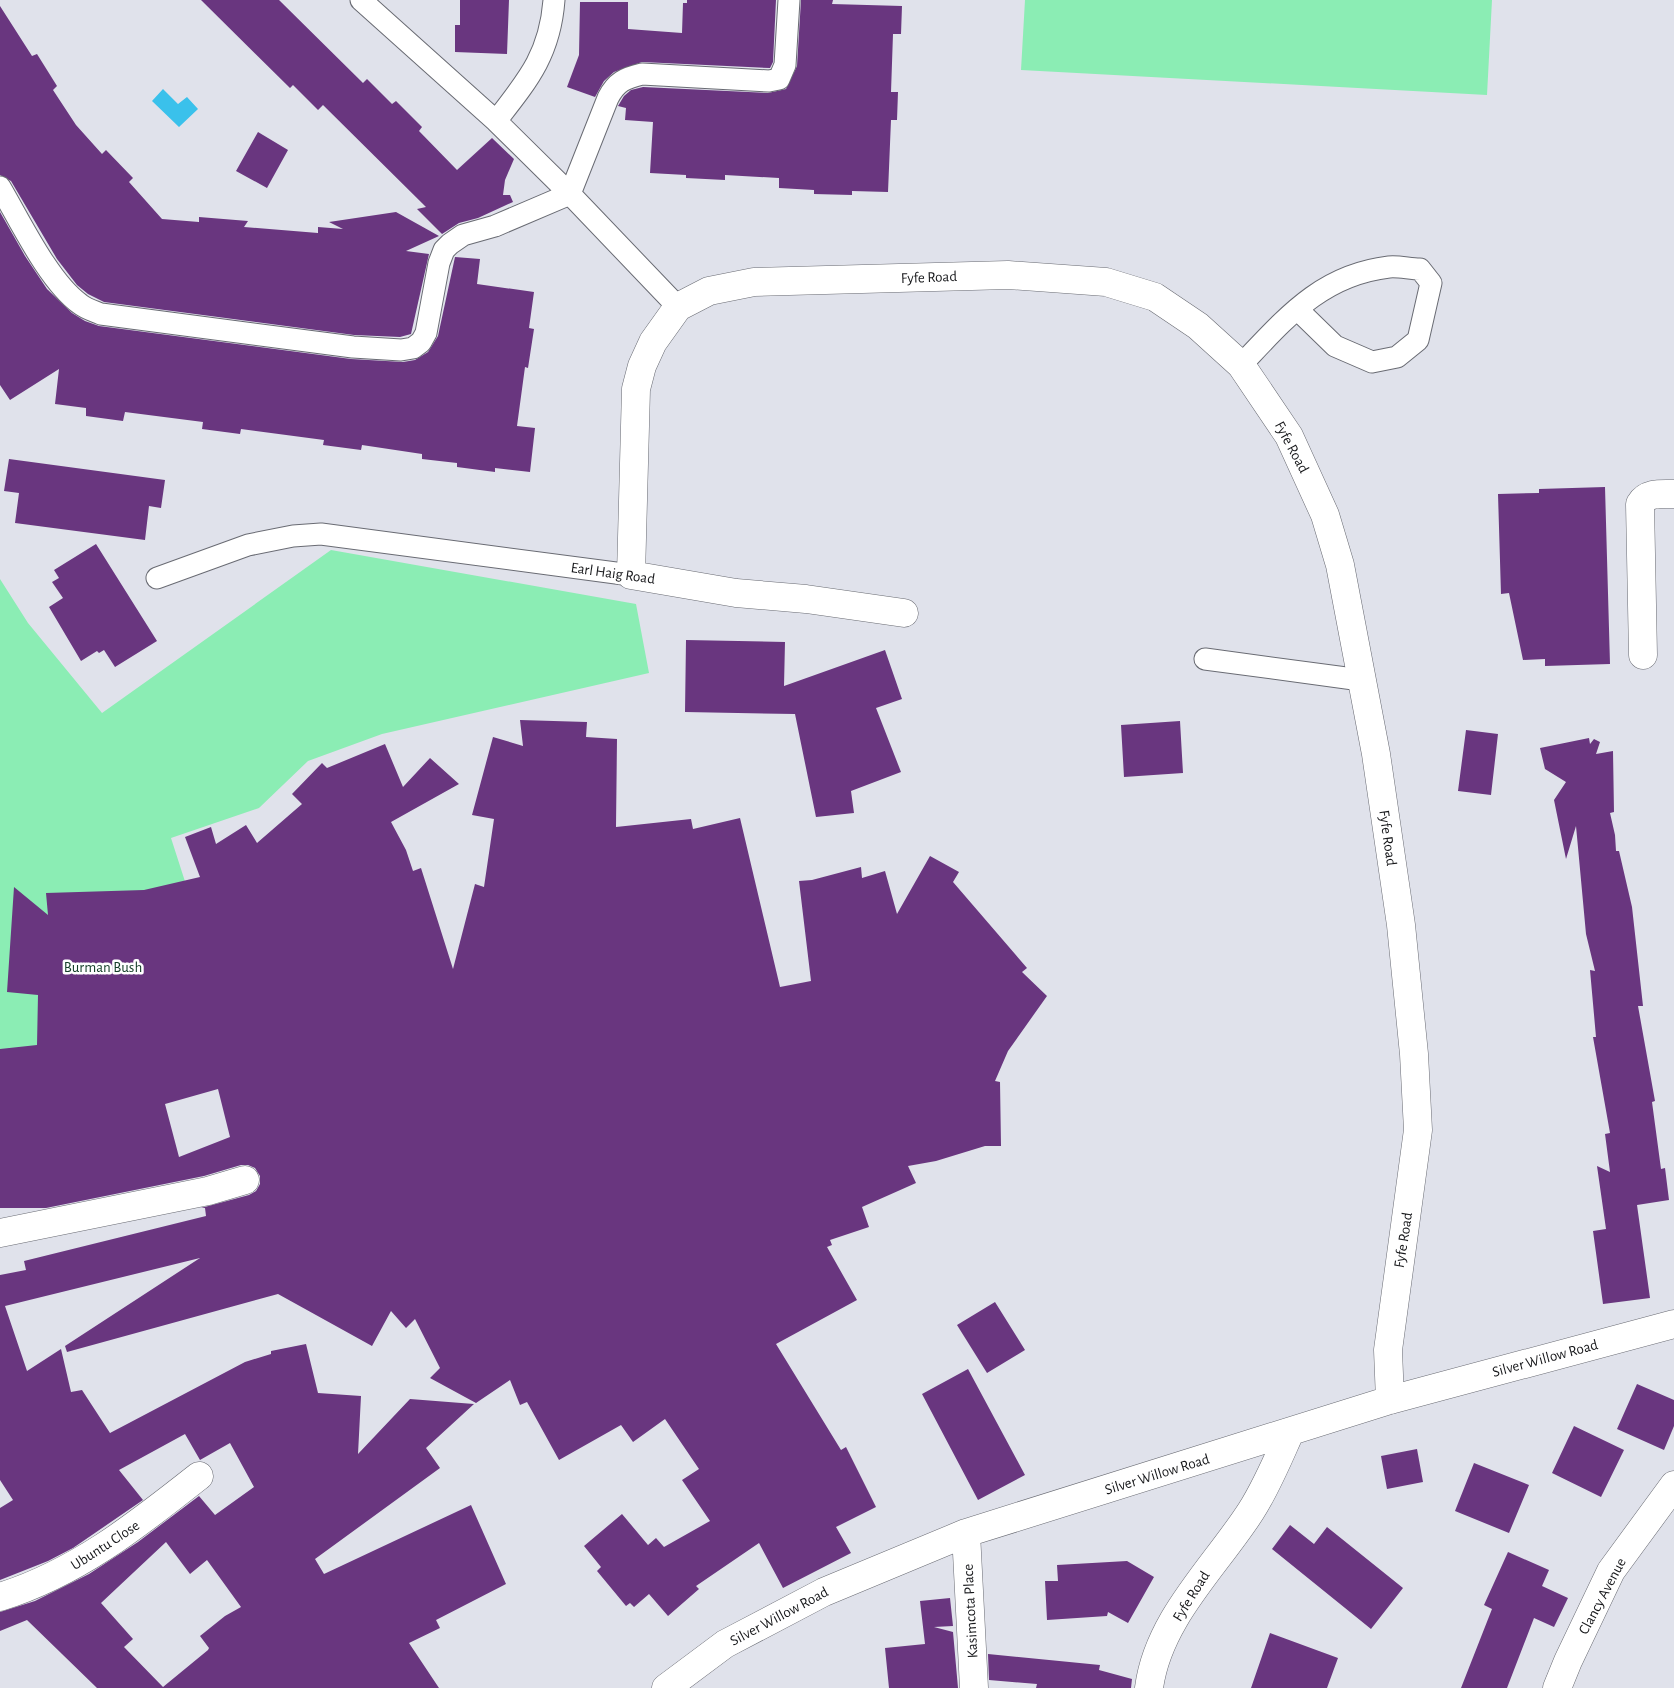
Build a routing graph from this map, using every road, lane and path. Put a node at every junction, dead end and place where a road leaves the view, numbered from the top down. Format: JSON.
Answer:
{"nodes":[{"id":1,"x":361,"y":0,"type":"edge"},
{"id":2,"x":554,"y":0,"type":"edge"},
{"id":3,"x":789,"y":0,"type":"edge"},
{"id":4,"x":496,"y":121,"type":"junction"},
{"id":5,"x":0,"y":187,"type":"edge"},
{"id":6,"x":570,"y":194,"type":"junction"},
{"id":7,"x":678,"y":307,"type":"junction"},
{"id":8,"x":1297,"y":309,"type":"junction"},
{"id":9,"x":1241,"y":365,"type":"junction"},
{"id":10,"x":1674,"y":494,"type":"edge"},
{"id":11,"x":631,"y":575,"type":"junction"},
{"id":12,"x":157,"y":578,"type":"dead end"},
{"id":13,"x":904,"y":613,"type":"dead end"},
{"id":14,"x":1643,"y":655,"type":"dead end"},
{"id":15,"x":1205,"y":659,"type":"dead end"},
{"id":16,"x":1361,"y":680,"type":"junction"},
{"id":17,"x":244,"y":1180,"type":"dead end"},
{"id":18,"x":0,"y":1233,"type":"edge"},
{"id":19,"x":1674,"y":1324,"type":"edge"},
{"id":20,"x":1390,"y":1400,"type":"junction"},
{"id":21,"x":1290,"y":1432,"type":"junction"},
{"id":22,"x":200,"y":1476,"type":"dead end"},
{"id":23,"x":1674,"y":1485,"type":"edge"},
{"id":24,"x":966,"y":1533,"type":"junction"},
{"id":25,"x":0,"y":1597,"type":"edge"},
{"id":26,"x":666,"y":1688,"type":"edge"},
{"id":27,"x":974,"y":1688,"type":"edge"},
{"id":28,"x":1149,"y":1688,"type":"edge"},
{"id":29,"x":1557,"y":1688,"type":"edge"}],
"edges":[{"from":1,"to":4,"type":"lane"},
{"from":2,"to":4,"type":"lane"},
{"from":3,"to":6,"type":"lane"},
{"from":4,"to":6,"type":"lane"},
{"from":5,"to":6,"type":"lane"},
{"from":6,"to":7,"type":"lane"},
{"from":7,"to":9,"type":"street","name":"Fyfe Road"},
{"from":7,"to":11,"type":"street","name":"Fyfe Road"},
{"from":8,"to":8,"type":"lane"},
{"from":8,"to":9,"type":"lane"},
{"from":9,"to":16,"type":"street","name":"Fyfe Road"},
{"from":10,"to":14,"type":"street"},
{"from":11,"to":12,"type":"lane","name":"Earl Haig Road"},
{"from":11,"to":13,"type":"street","name":"Earl Haig Road"},
{"from":15,"to":16,"type":"lane"},
{"from":16,"to":20,"type":"street","name":"Fyfe Road"},
{"from":17,"to":18,"type":"street"},
{"from":19,"to":20,"type":"street","name":"Silver Willow Road"},
{"from":20,"to":21,"type":"street","name":"Silver Willow Road"},
{"from":21,"to":24,"type":"street","name":"Silver Willow Road"},
{"from":21,"to":28,"type":"street","name":"Fyfe Road"},
{"from":22,"to":25,"type":"street","name":"Ubuntu Close"},
{"from":23,"to":29,"type":"street","name":"Clancy Avenue"},
{"from":24,"to":26,"type":"street","name":"Silver Willow Road"},
{"from":24,"to":27,"type":"street","name":"Kasimcota Place"}]}
